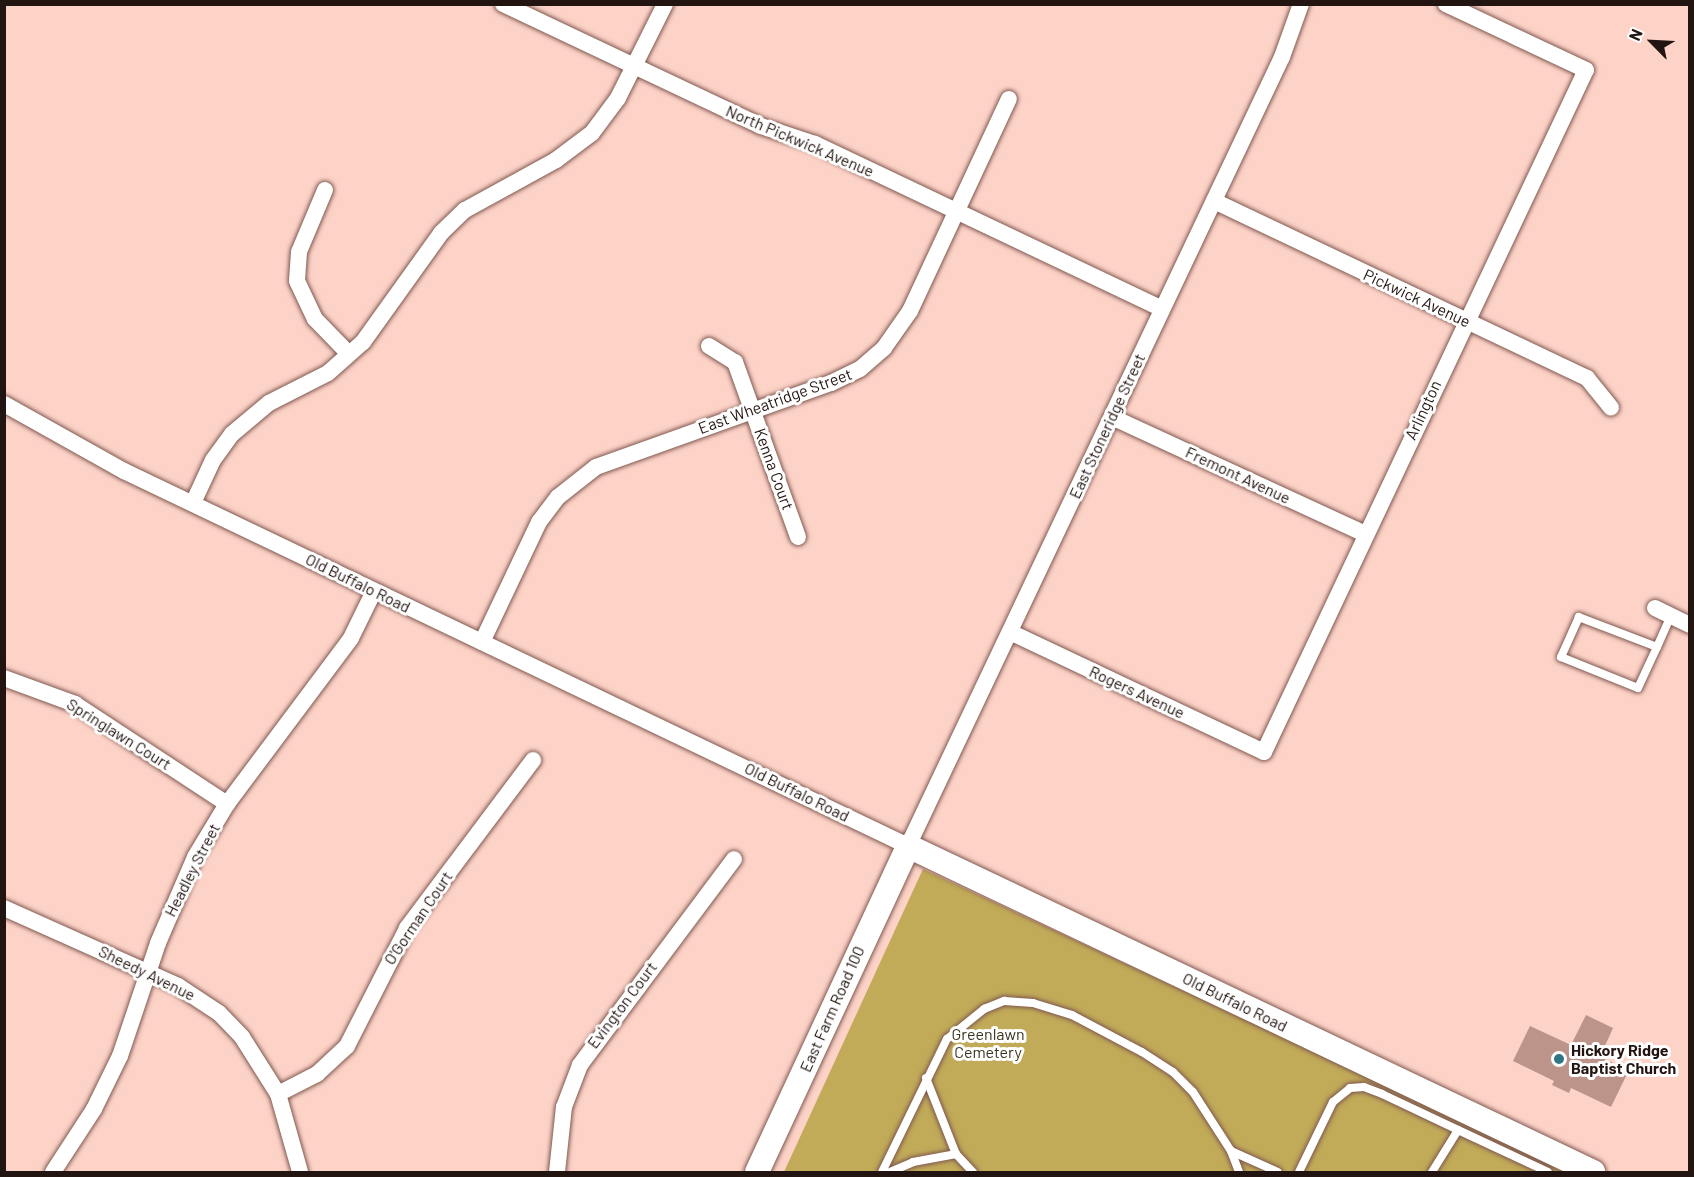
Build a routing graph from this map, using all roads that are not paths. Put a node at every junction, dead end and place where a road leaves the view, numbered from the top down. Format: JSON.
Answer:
{"nodes":[{"id":1,"x":503,"y":4,"type":"edge"},
{"id":2,"x":665,"y":4,"type":"edge"},
{"id":3,"x":1301,"y":4,"type":"edge"},
{"id":4,"x":1446,"y":4,"type":"edge"},
{"id":5,"x":632,"y":67,"type":"junction"},
{"id":6,"x":1009,"y":99,"type":"dead end"},
{"id":7,"x":325,"y":190,"type":"dead end"},
{"id":8,"x":1214,"y":201,"type":"junction"},
{"id":9,"x":957,"y":211,"type":"junction"},
{"id":10,"x":1161,"y":308,"type":"junction"},
{"id":11,"x":1466,"y":321,"type":"junction"},
{"id":12,"x":709,"y":346,"type":"dead end"},
{"id":13,"x":349,"y":354,"type":"junction"},
{"id":14,"x":4,"y":404,"type":"edge"},
{"id":15,"x":1611,"y":408,"type":"dead end"},
{"id":16,"x":753,"y":410,"type":"junction"},
{"id":17,"x":1112,"y":417,"type":"junction"},
{"id":18,"x":193,"y":503,"type":"junction"},
{"id":19,"x":1365,"y":534,"type":"junction"},
{"id":20,"x":798,"y":537,"type":"dead end"},
{"id":21,"x":374,"y":591,"type":"junction"},
{"id":22,"x":1655,"y":608,"type":"dead end"},
{"id":23,"x":1671,"y":616,"type":"junction"},
{"id":24,"x":1689,"y":625,"type":"edge"},
{"id":25,"x":1010,"y":632,"type":"junction"},
{"id":26,"x":482,"y":642,"type":"junction"},
{"id":27,"x":1657,"y":647,"type":"junction"},
{"id":28,"x":4,"y":678,"type":"edge"},
{"id":29,"x":1264,"y":752,"type":"joint"},
{"id":30,"x":533,"y":760,"type":"dead end"},
{"id":31,"x":227,"y":804,"type":"junction"},
{"id":32,"x":908,"y":846,"type":"junction"},
{"id":33,"x":734,"y":859,"type":"dead end"},
{"id":34,"x":4,"y":908,"type":"edge"},
{"id":35,"x":148,"y":972,"type":"junction"},
{"id":36,"x":927,"y":1078,"type":"junction"},
{"id":37,"x":278,"y":1094,"type":"junction"},
{"id":38,"x":1458,"y":1130,"type":"junction"},
{"id":39,"x":1231,"y":1151,"type":"junction"},
{"id":40,"x":956,"y":1154,"type":"junction"},
{"id":41,"x":53,"y":1173,"type":"edge"},
{"id":42,"x":300,"y":1173,"type":"edge"},
{"id":43,"x":557,"y":1173,"type":"edge"},
{"id":44,"x":757,"y":1173,"type":"edge"},
{"id":45,"x":882,"y":1173,"type":"edge"},
{"id":46,"x":890,"y":1173,"type":"edge"},
{"id":47,"x":973,"y":1173,"type":"edge"},
{"id":48,"x":1239,"y":1173,"type":"edge"},
{"id":49,"x":1278,"y":1173,"type":"edge"},
{"id":50,"x":1299,"y":1173,"type":"edge"},
{"id":51,"x":1432,"y":1173,"type":"edge"},
{"id":52,"x":1548,"y":1173,"type":"edge"},
{"id":53,"x":1593,"y":1173,"type":"edge"}],
"edges":[{"from":1,"to":5,"type":"street","name":"North Pickwick Avenue"},
{"from":2,"to":5,"type":"street"},
{"from":3,"to":8,"type":"street","name":"East Stoneridge Street"},
{"from":4,"to":11,"type":"street","name":"Arlington"},
{"from":5,"to":9,"type":"street","name":"North Pickwick Avenue"},
{"from":5,"to":13,"type":"street"},
{"from":6,"to":9,"type":"street","name":"East Wheatridge Street"},
{"from":7,"to":13,"type":"street"},
{"from":8,"to":10,"type":"street","name":"East Stoneridge Street"},
{"from":8,"to":11,"type":"street","name":"Pickwick Avenue"},
{"from":9,"to":10,"type":"street","name":"North Pickwick Avenue"},
{"from":9,"to":16,"type":"street","name":"East Wheatridge Street"},
{"from":10,"to":17,"type":"street","name":"East Stoneridge Street"},
{"from":11,"to":15,"type":"street","name":"Pickwick Avenue"},
{"from":11,"to":19,"type":"street","name":"Arlington"},
{"from":12,"to":16,"type":"street","name":"Kenna Court"},
{"from":13,"to":18,"type":"street"},
{"from":14,"to":18,"type":"street","name":"Old Buffalo Road"},
{"from":16,"to":20,"type":"street","name":"Kenna Court"},
{"from":16,"to":26,"type":"street","name":"East Wheatridge Street"},
{"from":17,"to":19,"type":"street","name":"Fremont Avenue"},
{"from":17,"to":25,"type":"street","name":"East Stoneridge Street"},
{"from":18,"to":21,"type":"street","name":"Old Buffalo Road"},
{"from":19,"to":29,"type":"street","name":"Arlington"},
{"from":21,"to":26,"type":"street","name":"Old Buffalo Road"},
{"from":21,"to":31,"type":"street","name":"Headley Street"},
{"from":22,"to":23,"type":"street"},
{"from":23,"to":24,"type":"street"},
{"from":23,"to":27,"type":"lane"},
{"from":25,"to":29,"type":"street","name":"Rogers Avenue"},
{"from":25,"to":32,"type":"street","name":"East Stoneridge Street"},
{"from":26,"to":32,"type":"street","name":"Old Buffalo Road"},
{"from":27,"to":27,"type":"lane"},
{"from":28,"to":31,"type":"street","name":"Springlawn Court"},
{"from":30,"to":37,"type":"street","name":"O'Gorman Court"},
{"from":31,"to":35,"type":"street","name":"Headley Street"},
{"from":32,"to":44,"type":"street","name":"East Farm Road 100"},
{"from":32,"to":53,"type":"street","name":"Old Buffalo Road"},
{"from":33,"to":43,"type":"street","name":"Evington Court"},
{"from":34,"to":35,"type":"street","name":"Sheedy Avenue"},
{"from":35,"to":37,"type":"street","name":"Sheedy Avenue"},
{"from":35,"to":41,"type":"street","name":"Headley Street"},
{"from":36,"to":39,"type":"lane"},
{"from":36,"to":40,"type":"lane"},
{"from":36,"to":45,"type":"lane"},
{"from":37,"to":42,"type":"street","name":"Sheedy Avenue"},
{"from":38,"to":50,"type":"lane"},
{"from":38,"to":51,"type":"lane"},
{"from":38,"to":52,"type":"lane"},
{"from":39,"to":48,"type":"lane"},
{"from":39,"to":49,"type":"lane"},
{"from":40,"to":46,"type":"lane"},
{"from":40,"to":47,"type":"lane"}]}
